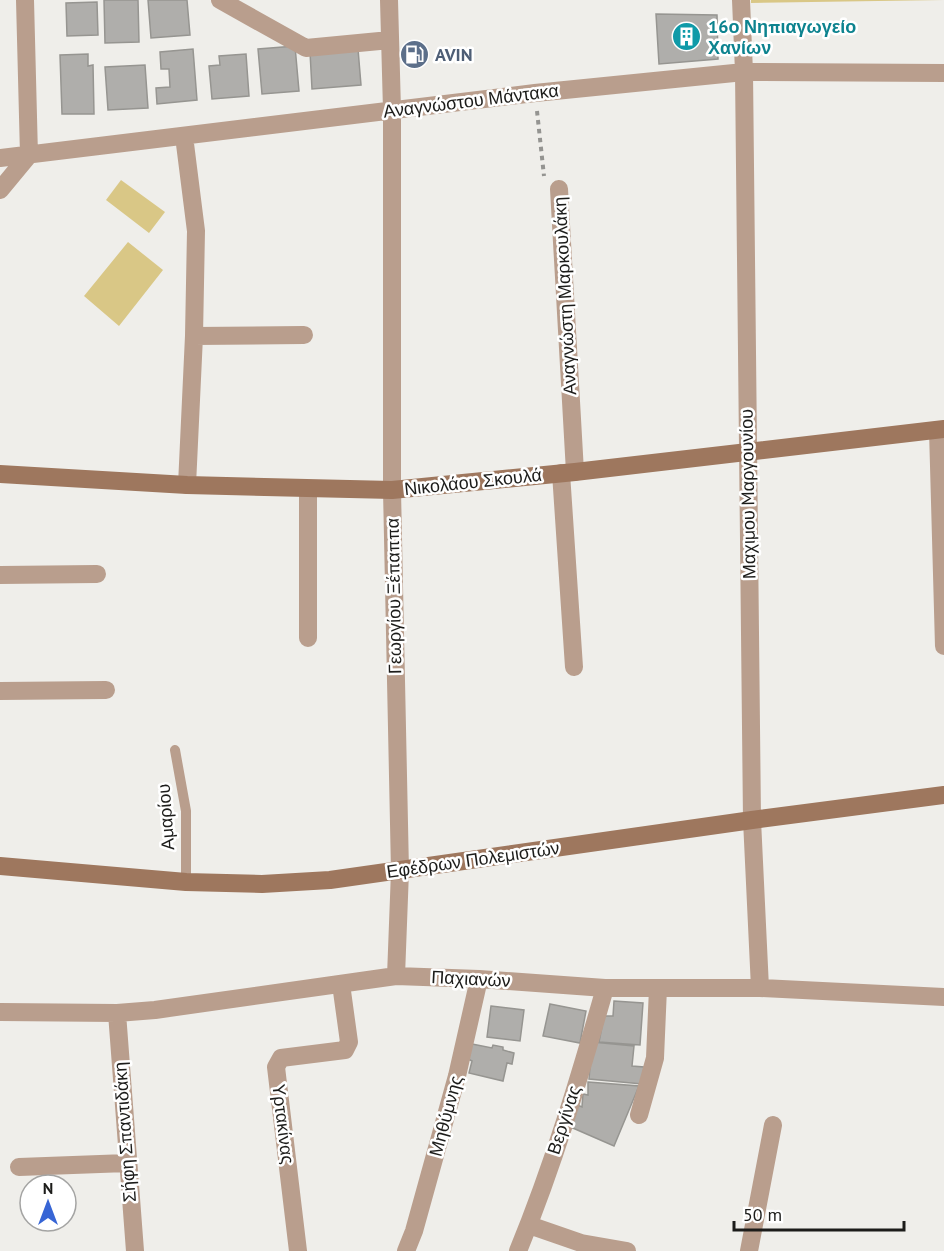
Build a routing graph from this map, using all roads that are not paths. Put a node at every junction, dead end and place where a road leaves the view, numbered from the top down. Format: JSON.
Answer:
{"nodes":[{"id":1,"x":25,"y":0,"type":"edge"},
{"id":2,"x":220,"y":0,"type":"edge"},
{"id":3,"x":389,"y":0,"type":"edge"},
{"id":4,"x":741,"y":0,"type":"edge"},
{"id":5,"x":390,"y":40,"type":"junction"},
{"id":6,"x":744,"y":72,"type":"junction"},
{"id":7,"x":944,"y":73,"type":"edge"},
{"id":8,"x":392,"y":110,"type":"junction"},
{"id":9,"x":184,"y":136,"type":"junction"},
{"id":10,"x":29,"y":155,"type":"junction"},
{"id":11,"x":0,"y":158,"type":"edge"},
{"id":12,"x":560,"y":189,"type":"road end"},
{"id":13,"x":0,"y":190,"type":"edge"},
{"id":14,"x":304,"y":335,"type":"dead end"},
{"id":15,"x":194,"y":336,"type":"junction"},
{"id":16,"x":941,"y":430,"type":"edge"},
{"id":17,"x":748,"y":451,"type":"junction"},
{"id":18,"x":568,"y":472,"type":"junction"},
{"id":19,"x":0,"y":474,"type":"edge"},
{"id":20,"x":187,"y":485,"type":"junction"},
{"id":21,"x":308,"y":489,"type":"junction"},
{"id":22,"x":392,"y":490,"type":"junction"},
{"id":23,"x":97,"y":574,"type":"dead end"},
{"id":24,"x":0,"y":575,"type":"edge"},
{"id":25,"x":308,"y":638,"type":"dead end"},
{"id":26,"x":944,"y":646,"type":"edge"},
{"id":27,"x":574,"y":667,"type":"dead end"},
{"id":28,"x":106,"y":690,"type":"dead end"},
{"id":29,"x":0,"y":691,"type":"edge"},
{"id":30,"x":175,"y":750,"type":"dead end"},
{"id":31,"x":944,"y":795,"type":"edge"},
{"id":32,"x":752,"y":820,"type":"junction"},
{"id":33,"x":0,"y":866,"type":"edge"},
{"id":34,"x":400,"y":871,"type":"junction"},
{"id":35,"x":186,"y":882,"type":"junction"},
{"id":36,"x":396,"y":976,"type":"junction"},
{"id":37,"x":479,"y":979,"type":"junction"},
{"id":38,"x":341,"y":984,"type":"junction"},
{"id":39,"x":604,"y":988,"type":"junction"},
{"id":40,"x":658,"y":988,"type":"junction"},
{"id":41,"x":760,"y":988,"type":"junction"},
{"id":42,"x":944,"y":997,"type":"edge"},
{"id":43,"x":0,"y":1012,"type":"edge"},
{"id":44,"x":117,"y":1012,"type":"junction"},
{"id":45,"x":639,"y":1114,"type":"dead end"},
{"id":46,"x":773,"y":1125,"type":"dead end"},
{"id":47,"x":127,"y":1163,"type":"junction"},
{"id":48,"x":19,"y":1167,"type":"dead end"},
{"id":49,"x":529,"y":1225,"type":"junction"},
{"id":50,"x":414,"y":1231,"type":"junction"},
{"id":51,"x":135,"y":1251,"type":"edge"},
{"id":52,"x":298,"y":1251,"type":"edge"},
{"id":53,"x":406,"y":1251,"type":"edge"},
{"id":54,"x":423,"y":1251,"type":"edge"},
{"id":55,"x":518,"y":1251,"type":"edge"},
{"id":56,"x":627,"y":1251,"type":"edge"},
{"id":57,"x":749,"y":1251,"type":"edge"}],
"edges":[{"from":1,"to":10,"type":"street"},
{"from":2,"to":5,"type":"street"},
{"from":3,"to":5,"type":"street","name":"Γεωργίου Ξέπαππα"},
{"from":4,"to":6,"type":"street","name":"Μαχιμου Mαργουνίου"},
{"from":5,"to":8,"type":"street","name":"Γεωργίου Ξέπαππα"},
{"from":6,"to":7,"type":"street","name":"Αναγνώστου Μάντακα"},
{"from":6,"to":8,"type":"street","name":"Αναγνώστου Μάντακα"},
{"from":6,"to":17,"type":"street","name":"Μαχιμου Mαργουνίου"},
{"from":8,"to":9,"type":"street","name":"Αναγνώστου Μάντακα"},
{"from":8,"to":22,"type":"street","name":"Γεωργίου Ξέπαππα"},
{"from":9,"to":10,"type":"street","name":"Αναγνώστου Μάντακα"},
{"from":9,"to":15,"type":"street"},
{"from":10,"to":11,"type":"street","name":"Αναγνώστου Μάντακα"},
{"from":10,"to":13,"type":"street"},
{"from":12,"to":18,"type":"street","name":"Αναγνώστη Μαρκουλάκη"},
{"from":14,"to":15,"type":"street"},
{"from":15,"to":20,"type":"street"},
{"from":16,"to":17,"type":"street","name":"Νικολάου Σκουλά"},
{"from":16,"to":26,"type":"street"},
{"from":17,"to":18,"type":"street","name":"Νικολάου Σκουλά"},
{"from":17,"to":32,"type":"street","name":"Μαχιμου Mαργουνίου"},
{"from":18,"to":22,"type":"street","name":"Νικολάου Σκουλά"},
{"from":18,"to":27,"type":"street","name":"Αναγνώστη Μαρκουλάκη"},
{"from":19,"to":20,"type":"street","name":"Νικολάου Σκουλά"},
{"from":20,"to":21,"type":"street","name":"Νικολάου Σκουλά"},
{"from":21,"to":22,"type":"street","name":"Νικολάου Σκουλά"},
{"from":21,"to":25,"type":"street"},
{"from":22,"to":34,"type":"street","name":"Γεωργίου Ξέπαππα"},
{"from":23,"to":24,"type":"street"},
{"from":28,"to":29,"type":"street"},
{"from":30,"to":35,"type":"lane","name":"Αμαρίου"},
{"from":31,"to":32,"type":"street","name":"Εφέδρων Πολεμιστών"},
{"from":32,"to":34,"type":"street","name":"Εφέδρων Πολεμιστών"},
{"from":32,"to":41,"type":"street","name":"Μαχιμου Mαργουνίου"},
{"from":33,"to":35,"type":"street","name":"Εφέδρων Πολεμιστών"},
{"from":34,"to":35,"type":"street","name":"Εφέδρων Πολεμιστών"},
{"from":34,"to":36,"type":"street","name":"Γεωργίου Ξέπαππα"},
{"from":36,"to":37,"type":"street","name":"Παχιανών"},
{"from":36,"to":38,"type":"street","name":"Παχιανών"},
{"from":37,"to":39,"type":"street","name":"Παχιανών"},
{"from":37,"to":50,"type":"street","name":"Μηθύμνης"},
{"from":38,"to":44,"type":"street","name":"Παχιανών"},
{"from":38,"to":52,"type":"street","name":"Υρτακίνας"},
{"from":39,"to":40,"type":"street","name":"Παχιανών"},
{"from":39,"to":49,"type":"street","name":"Βεργίνας"},
{"from":40,"to":41,"type":"street","name":"Παχιανών"},
{"from":40,"to":45,"type":"street"},
{"from":41,"to":42,"type":"street","name":"Παχιανών"},
{"from":43,"to":44,"type":"street","name":"Παχιανών"},
{"from":44,"to":47,"type":"street","name":"Σήφη Σπαντιδάκη"},
{"from":46,"to":57,"type":"street"},
{"from":47,"to":48,"type":"street"},
{"from":47,"to":51,"type":"street","name":"Σήφη Σπαντιδάκη"},
{"from":49,"to":55,"type":"street","name":"Βεργίνας"},
{"from":49,"to":56,"type":"street"},
{"from":50,"to":53,"type":"street","name":"Μηθύμνης"},
{"from":50,"to":54,"type":"street"}]}
